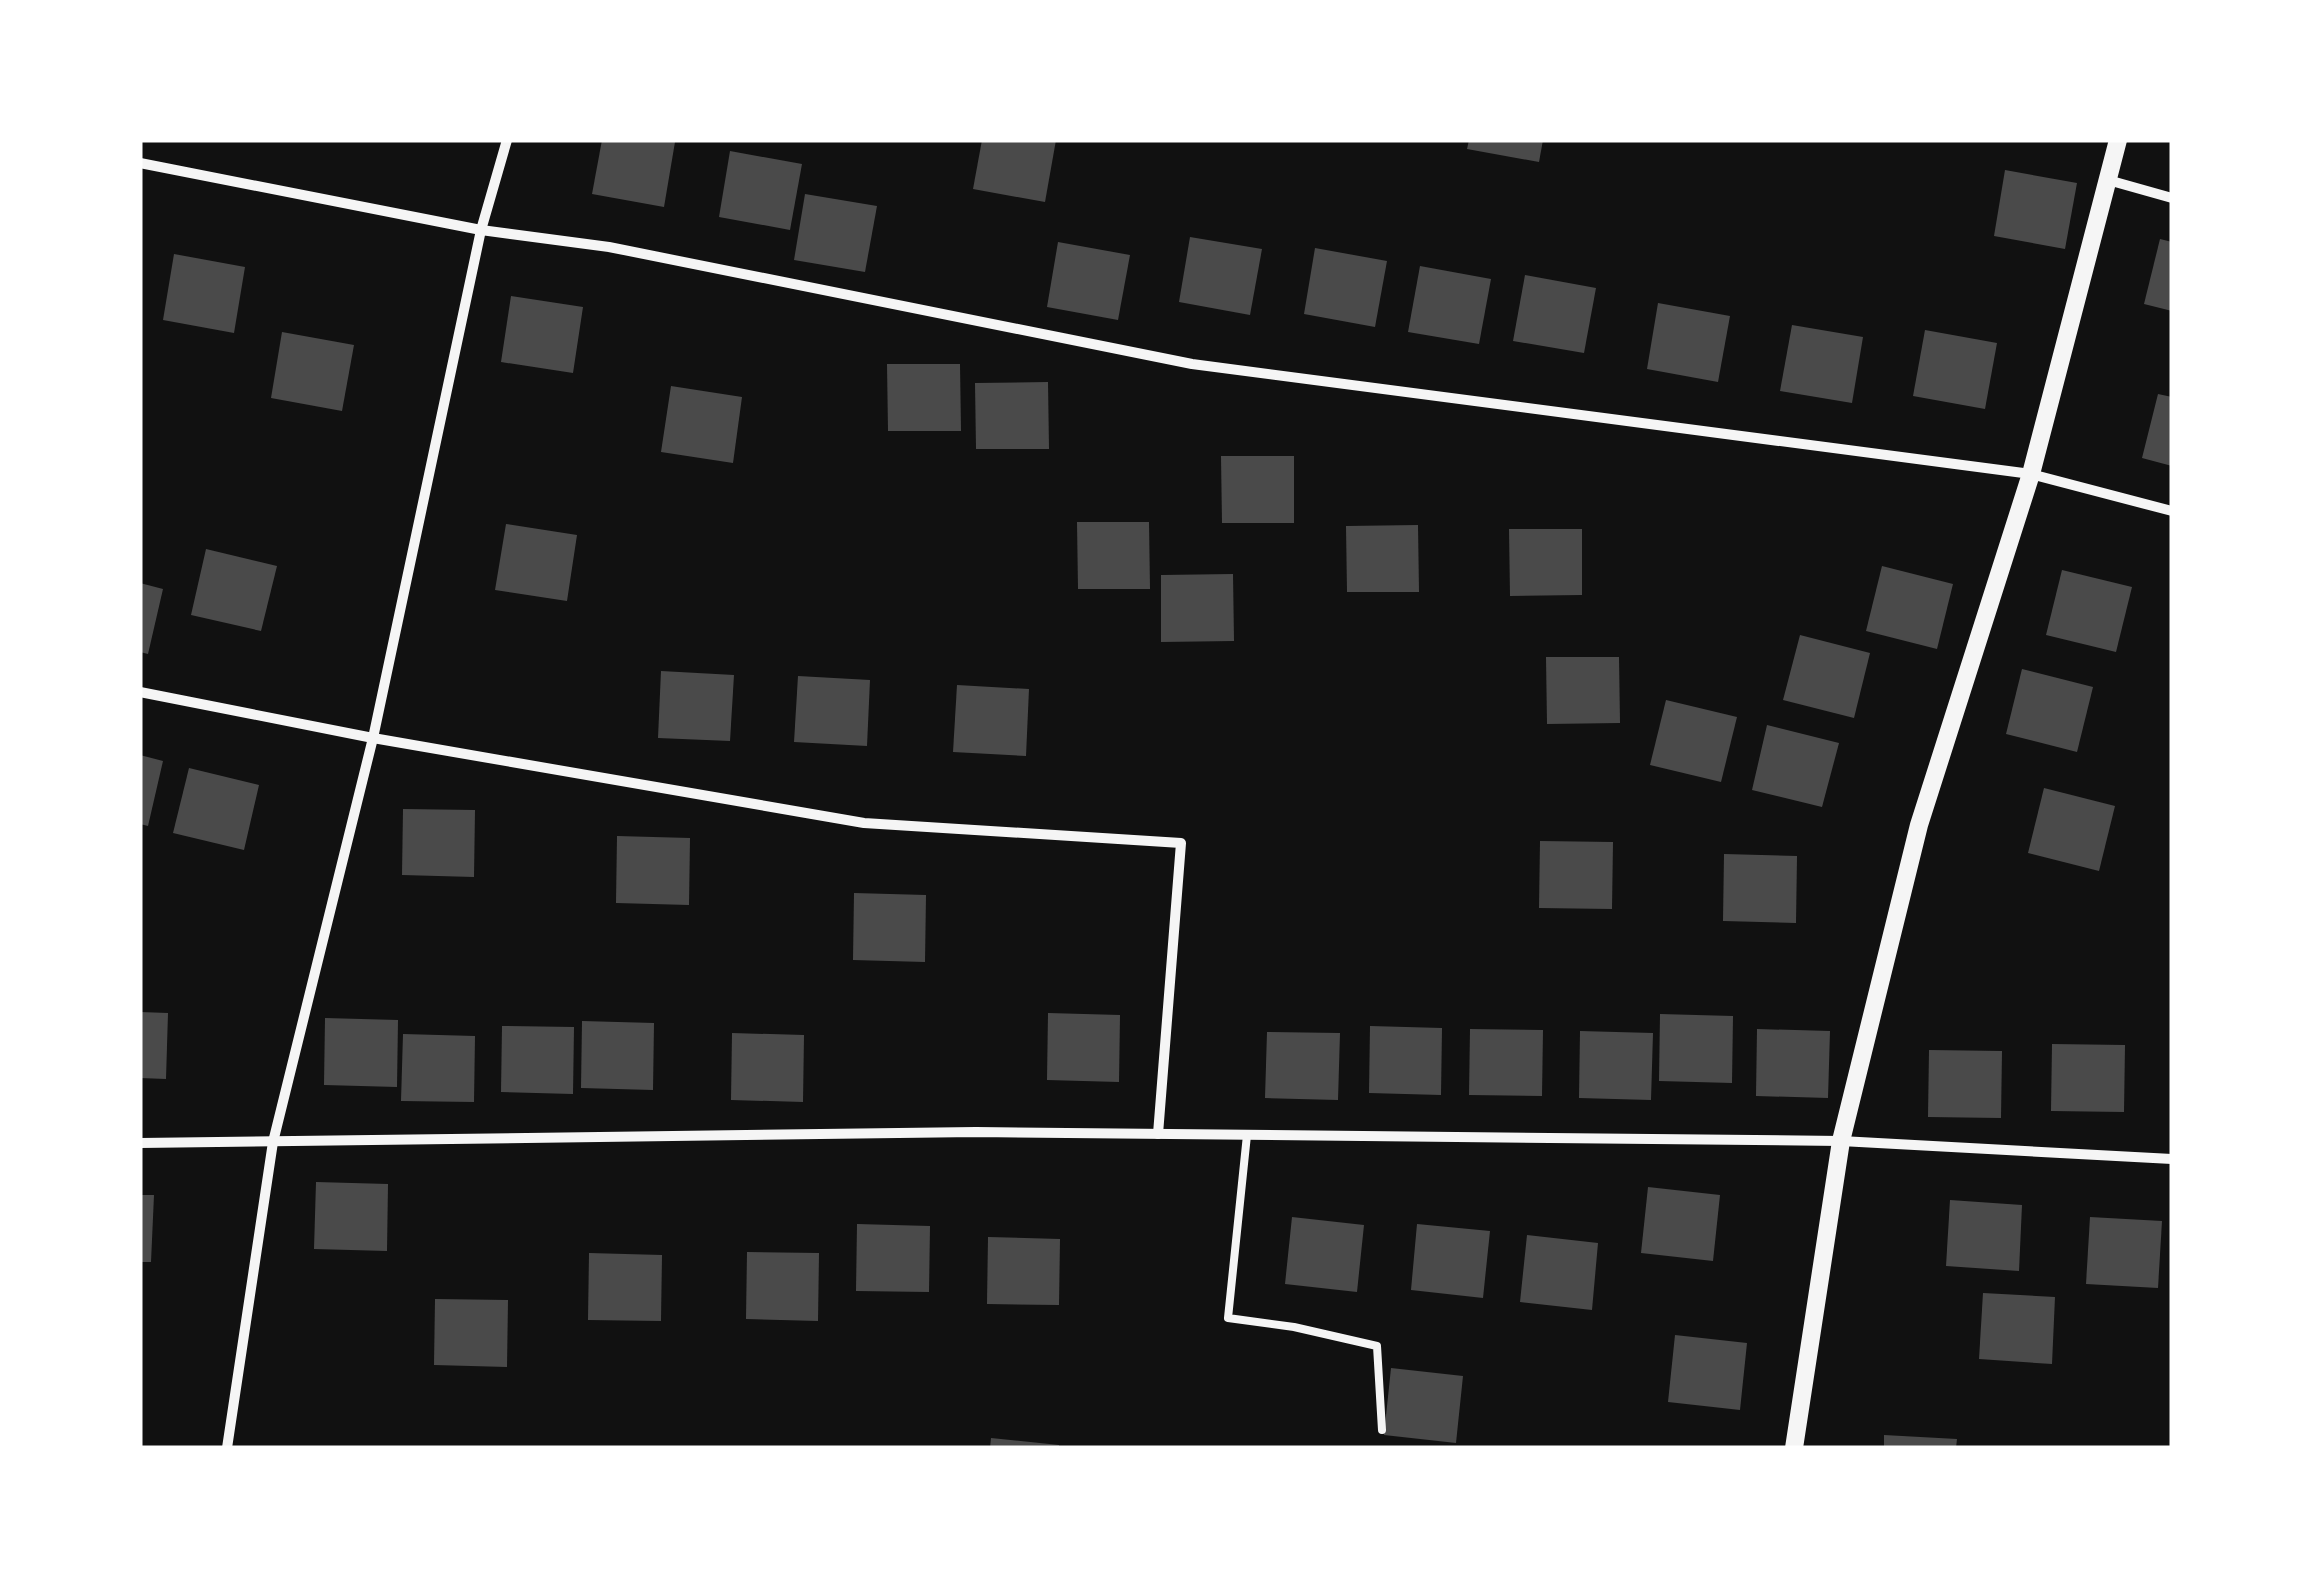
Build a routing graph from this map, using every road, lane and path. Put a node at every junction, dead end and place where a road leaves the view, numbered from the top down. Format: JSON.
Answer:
{"nodes":[{"id":1,"x":506,"y":140,"type":"edge"},
{"id":2,"x":2118,"y":140,"type":"edge"},
{"id":3,"x":140,"y":163,"type":"edge"},
{"id":4,"x":2108,"y":180,"type":"junction"},
{"id":5,"x":2172,"y":198,"type":"edge"},
{"id":6,"x":480,"y":230,"type":"junction"},
{"id":7,"x":2031,"y":474,"type":"junction"},
{"id":8,"x":2172,"y":512,"type":"edge"},
{"id":9,"x":140,"y":692,"type":"edge"},
{"id":10,"x":373,"y":738,"type":"junction"},
{"id":11,"x":1158,"y":1134,"type":"junction"},
{"id":12,"x":1247,"y":1135,"type":"junction"},
{"id":13,"x":1841,"y":1141,"type":"junction"},
{"id":14,"x":273,"y":1142,"type":"junction"},
{"id":15,"x":140,"y":1143,"type":"edge"},
{"id":16,"x":2172,"y":1159,"type":"edge"},
{"id":17,"x":1382,"y":1430,"type":"dead end"},
{"id":18,"x":226,"y":1448,"type":"edge"},
{"id":19,"x":1794,"y":1448,"type":"edge"}],
"edges":[{"from":1,"to":6,"type":"street"},
{"from":2,"to":4,"type":"street"},
{"from":3,"to":6,"type":"street"},
{"from":4,"to":5,"type":"street"},
{"from":4,"to":7,"type":"street"},
{"from":6,"to":7,"type":"street"},
{"from":6,"to":10,"type":"street"},
{"from":7,"to":8,"type":"street"},
{"from":7,"to":13,"type":"street"},
{"from":9,"to":10,"type":"street"},
{"from":10,"to":11,"type":"street"},
{"from":10,"to":14,"type":"street"},
{"from":11,"to":12,"type":"street"},
{"from":11,"to":14,"type":"street"},
{"from":12,"to":13,"type":"street"},
{"from":12,"to":17,"type":"lane"},
{"from":13,"to":16,"type":"street"},
{"from":13,"to":19,"type":"street"},
{"from":14,"to":15,"type":"street"},
{"from":14,"to":18,"type":"street"}]}
